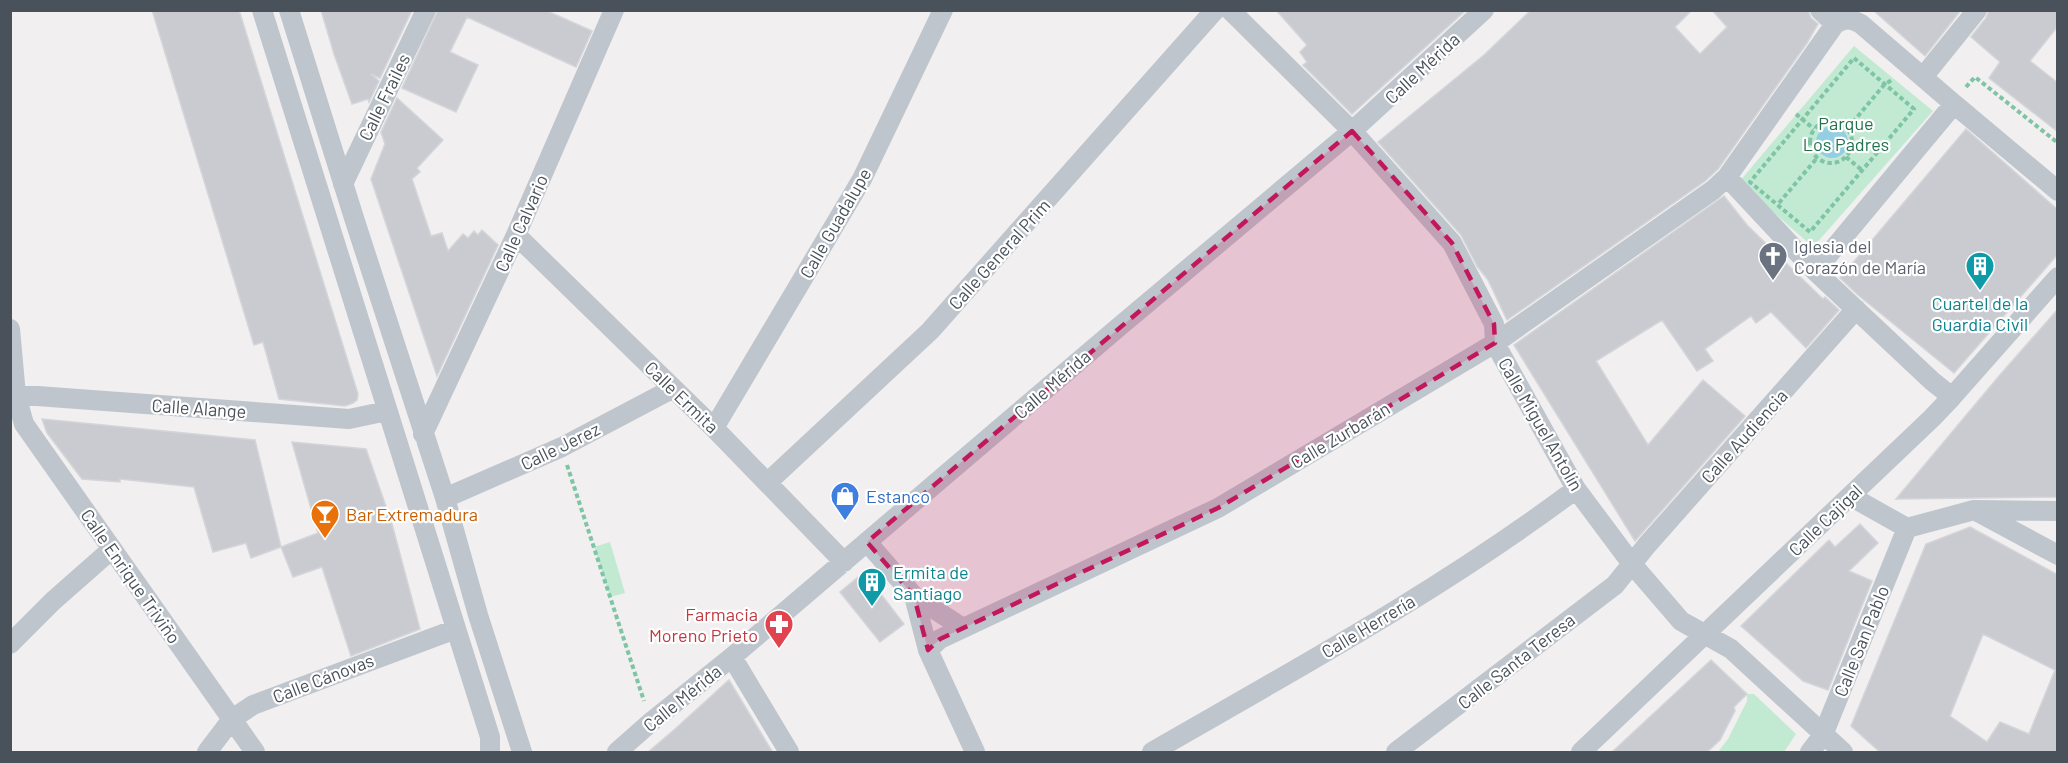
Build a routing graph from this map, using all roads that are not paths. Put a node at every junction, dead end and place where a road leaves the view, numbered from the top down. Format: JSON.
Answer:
{"nodes":[{"id":1,"x":262,"y":10,"type":"edge"},
{"id":2,"x":289,"y":10,"type":"edge"},
{"id":3,"x":426,"y":10,"type":"edge"},
{"id":4,"x":614,"y":10,"type":"edge"},
{"id":5,"x":943,"y":10,"type":"edge"},
{"id":6,"x":1215,"y":10,"type":"edge"},
{"id":7,"x":1230,"y":10,"type":"edge"},
{"id":8,"x":1484,"y":10,"type":"edge"},
{"id":9,"x":1820,"y":10,"type":"edge"},
{"id":10,"x":1977,"y":10,"type":"edge"},
{"id":11,"x":1837,"y":17,"type":"edge"},
{"id":12,"x":1917,"y":72,"type":"junction"},
{"id":13,"x":1960,"y":96,"type":"junction"},
{"id":14,"x":1352,"y":131,"type":"junction"},
{"id":15,"x":1726,"y":177,"type":"junction"},
{"id":16,"x":343,"y":184,"type":"junction"},
{"id":17,"x":2058,"y":191,"type":"edge"},
{"id":18,"x":516,"y":236,"type":"junction"},
{"id":19,"x":1815,"y":271,"type":"junction"},
{"id":20,"x":2058,"y":277,"type":"edge"},
{"id":21,"x":1856,"y":309,"type":"junction"},
{"id":22,"x":10,"y":329,"type":"edge"},
{"id":23,"x":1495,"y":343,"type":"junction"},
{"id":24,"x":13,"y":387,"type":"edge"},
{"id":25,"x":672,"y":389,"type":"junction"},
{"id":26,"x":1952,"y":397,"type":"junction"},
{"id":27,"x":387,"y":411,"type":"junction"},
{"id":28,"x":714,"y":428,"type":"junction"},
{"id":29,"x":423,"y":434,"type":"junction"},
{"id":30,"x":768,"y":482,"type":"junction"},
{"id":31,"x":1576,"y":489,"type":"junction"},
{"id":32,"x":1850,"y":496,"type":"junction"},
{"id":33,"x":445,"y":498,"type":"junction"},
{"id":34,"x":1974,"y":510,"type":"junction"},
{"id":35,"x":2058,"y":512,"type":"edge"},
{"id":36,"x":1907,"y":528,"type":"junction"},
{"id":37,"x":867,"y":542,"type":"junction"},
{"id":38,"x":112,"y":549,"type":"junction"},
{"id":39,"x":2058,"y":555,"type":"edge"},
{"id":40,"x":844,"y":562,"type":"junction"},
{"id":41,"x":1632,"y":564,"type":"junction"},
{"id":42,"x":914,"y":596,"type":"junction"},
{"id":43,"x":963,"y":628,"type":"junction"},
{"id":44,"x":456,"y":629,"type":"junction"},
{"id":45,"x":1706,"y":634,"type":"junction"},
{"id":46,"x":10,"y":644,"type":"edge"},
{"id":47,"x":928,"y":650,"type":"junction"},
{"id":48,"x":732,"y":657,"type":"junction"},
{"id":49,"x":232,"y":719,"type":"junction"},
{"id":50,"x":1823,"y":735,"type":"junction"},
{"id":51,"x":207,"y":753,"type":"edge"},
{"id":52,"x":255,"y":753,"type":"edge"},
{"id":53,"x":490,"y":753,"type":"edge"},
{"id":54,"x":522,"y":753,"type":"edge"},
{"id":55,"x":617,"y":753,"type":"edge"},
{"id":56,"x":789,"y":753,"type":"edge"},
{"id":57,"x":975,"y":753,"type":"edge"},
{"id":58,"x":1152,"y":753,"type":"edge"},
{"id":59,"x":1396,"y":753,"type":"edge"},
{"id":60,"x":1581,"y":753,"type":"edge"},
{"id":61,"x":1810,"y":753,"type":"edge"},
{"id":62,"x":1843,"y":753,"type":"edge"}],
"edges":[{"from":1,"to":27,"type":"street"},
{"from":2,"to":16,"type":"street"},
{"from":3,"to":16,"type":"street","name":"Calle Frailes"},
{"from":4,"to":18,"type":"street","name":"Calle Calvario"},
{"from":5,"to":28,"type":"street","name":"Calle Guadalupe"},
{"from":6,"to":30,"type":"street","name":"Calle General Prim"},
{"from":7,"to":14,"type":"street","name":"Calle Miguel Antolín"},
{"from":8,"to":14,"type":"street","name":"Calle Mérida"},
{"from":9,"to":11,"type":"street"},
{"from":10,"to":12,"type":"street"},
{"from":11,"to":12,"type":"street"},
{"from":11,"to":15,"type":"street","name":"Calle Zurbarán"},
{"from":12,"to":13,"type":"street"},
{"from":13,"to":17,"type":"street"},
{"from":13,"to":19,"type":"street"},
{"from":14,"to":23,"type":"street","name":"Calle Miguel Antolín"},
{"from":14,"to":37,"type":"street","name":"Calle Mérida"},
{"from":15,"to":19,"type":"street"},
{"from":15,"to":23,"type":"street","name":"Calle Zurbarán"},
{"from":16,"to":29,"type":"street"},
{"from":18,"to":25,"type":"street","name":"Calle Ermita"},
{"from":18,"to":29,"type":"street","name":"Calle Calvario"},
{"from":19,"to":21,"type":"street"},
{"from":20,"to":26,"type":"street","name":"Calle Cajigal"},
{"from":21,"to":26,"type":"street"},
{"from":21,"to":41,"type":"street","name":"Calle Audiencia"},
{"from":22,"to":24,"type":"street","name":"Calle Enrique Triviño"},
{"from":23,"to":31,"type":"street","name":"Calle Miguel Antolín"},
{"from":23,"to":43,"type":"street","name":"Calle Zurbarán"},
{"from":24,"to":27,"type":"street","name":"Calle Alange"},
{"from":24,"to":38,"type":"street","name":"Calle Enrique Triviño"},
{"from":25,"to":28,"type":"street","name":"Calle Ermita"},
{"from":25,"to":33,"type":"street","name":"Calle Jerez"},
{"from":26,"to":32,"type":"street","name":"Calle Cajigal"},
{"from":27,"to":44,"type":"street"},
{"from":28,"to":30,"type":"street","name":"Calle Ermita"},
{"from":29,"to":33,"type":"street"},
{"from":30,"to":40,"type":"street","name":"Calle Ermita"},
{"from":31,"to":41,"type":"street","name":"Calle Miguel Antolín"},
{"from":31,"to":58,"type":"street","name":"Calle Herrería"},
{"from":32,"to":36,"type":"street"},
{"from":32,"to":45,"type":"street","name":"Calle Cajigal"},
{"from":33,"to":54,"type":"street"},
{"from":34,"to":35,"type":"street"},
{"from":34,"to":36,"type":"street"},
{"from":34,"to":39,"type":"street"},
{"from":36,"to":50,"type":"street","name":"Calle San Pablo"},
{"from":37,"to":40,"type":"street","name":"Calle Mérida"},
{"from":37,"to":42,"type":"street"},
{"from":38,"to":46,"type":"street"},
{"from":38,"to":49,"type":"street","name":"Calle Enrique Triviño"},
{"from":40,"to":48,"type":"street","name":"Calle Mérida"},
{"from":41,"to":45,"type":"street","name":"Calle Miguel Antolín"},
{"from":41,"to":59,"type":"street","name":"Calle Santa Teresa"},
{"from":42,"to":43,"type":"street"},
{"from":42,"to":47,"type":"street"},
{"from":43,"to":47,"type":"street","name":"Calle Zurbarán"},
{"from":44,"to":49,"type":"street","name":"Calle Cánovas"},
{"from":44,"to":53,"type":"street"},
{"from":45,"to":50,"type":"street","name":"Calle Miguel Antolín"},
{"from":45,"to":60,"type":"street","name":"Calle Cajigal"},
{"from":47,"to":57,"type":"street"},
{"from":48,"to":55,"type":"street","name":"Calle Mérida"},
{"from":48,"to":56,"type":"street"},
{"from":49,"to":51,"type":"street","name":"Calle Cánovas"},
{"from":49,"to":52,"type":"street","name":"Calle Enrique Triviño"},
{"from":50,"to":61,"type":"street","name":"Calle San Pablo"},
{"from":50,"to":62,"type":"street","name":"Calle Miguel Antolín"}]}
